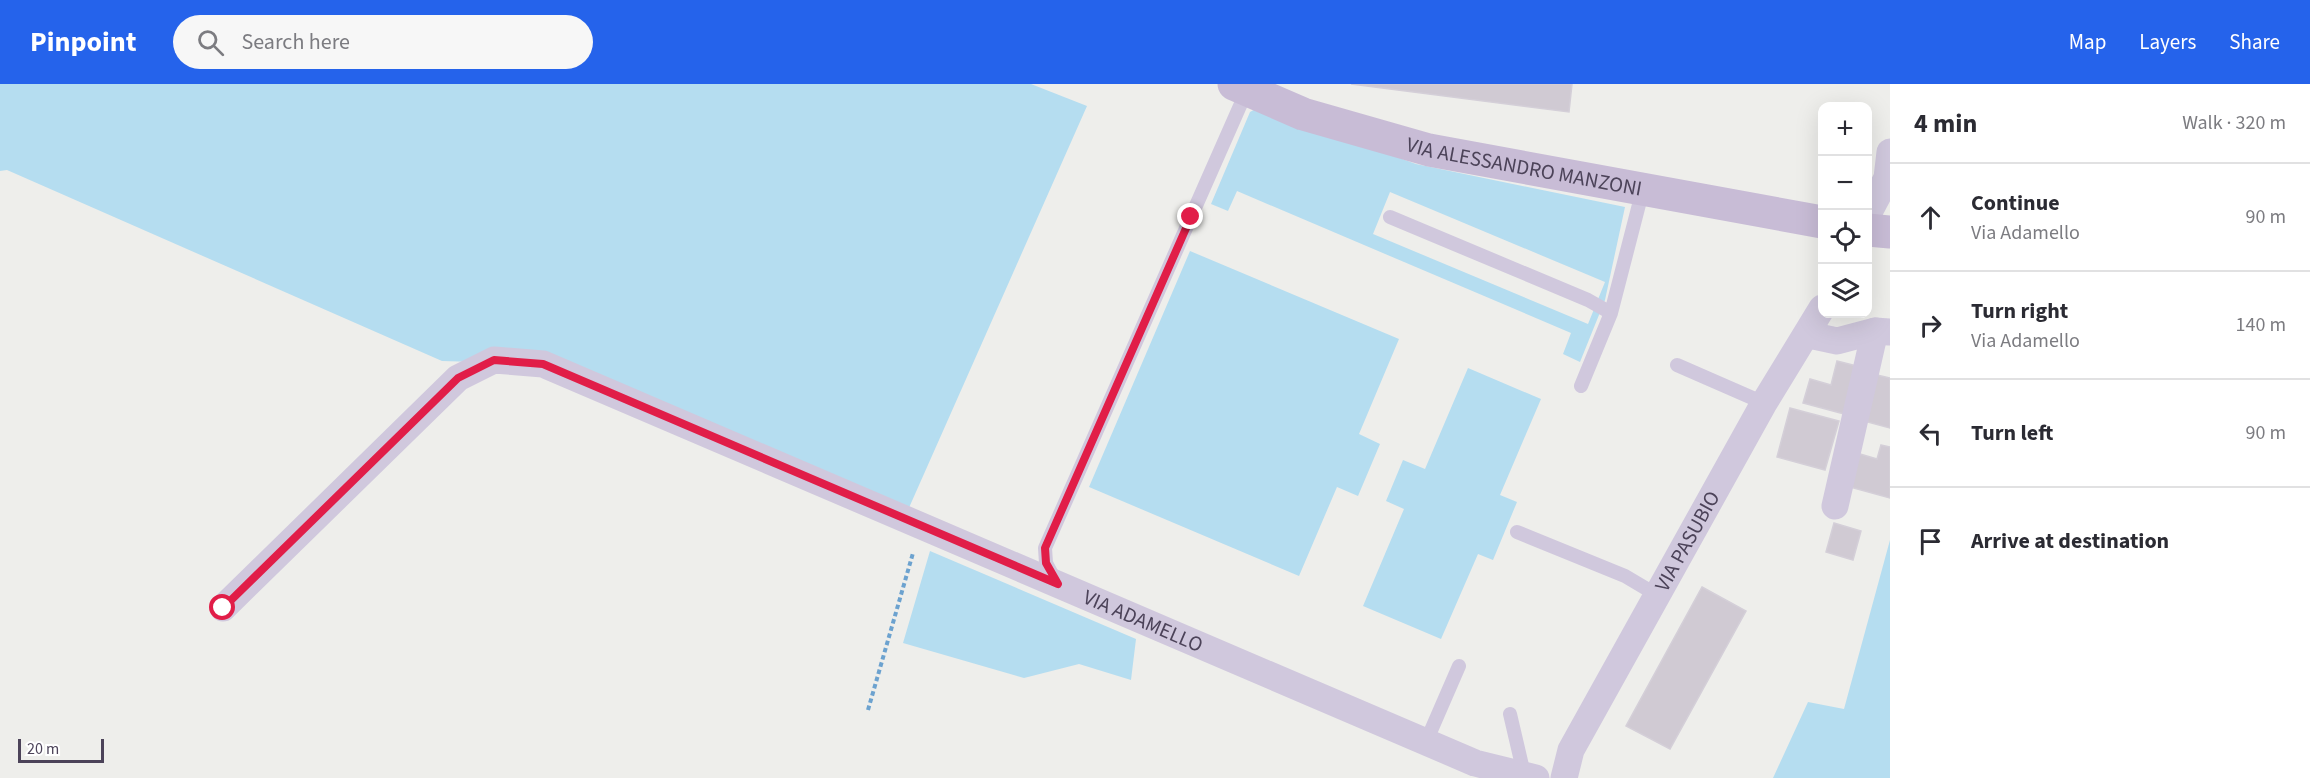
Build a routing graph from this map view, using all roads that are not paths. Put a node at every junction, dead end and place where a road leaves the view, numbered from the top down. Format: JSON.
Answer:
{"nodes":[{"id":1,"x":1240,"y":87,"type":"edge"},
{"id":2,"x":1890,"y":152,"type":"edge"},
{"id":3,"x":1643,"y":189,"type":"junction"},
{"id":4,"x":1870,"y":210,"type":"edge"},
{"id":5,"x":1390,"y":217,"type":"dead end"},
{"id":6,"x":1818,"y":221,"type":"edge"},
{"id":7,"x":1872,"y":230,"type":"edge"},
{"id":8,"x":1890,"y":232,"type":"edge"},
{"id":9,"x":1611,"y":313,"type":"junction"},
{"id":10,"x":1818,"y":316,"type":"edge"},
{"id":11,"x":1882,"y":332,"type":"edge"},
{"id":12,"x":1809,"y":335,"type":"junction"},
{"id":13,"x":1677,"y":365,"type":"dead end"},
{"id":14,"x":1581,"y":386,"type":"dead end"},
{"id":15,"x":1764,"y":403,"type":"junction"},
{"id":16,"x":1835,"y":506,"type":"dead end"},
{"id":17,"x":1517,"y":531,"type":"dead end"},
{"id":18,"x":1058,"y":584,"type":"junction"},
{"id":19,"x":1657,"y":595,"type":"junction"},
{"id":20,"x":223,"y":608,"type":"dead end"},
{"id":21,"x":1459,"y":666,"type":"dead end"},
{"id":22,"x":1510,"y":714,"type":"dead end"},
{"id":23,"x":1426,"y":742,"type":"junction"},
{"id":24,"x":1530,"y":776,"type":"edge"},
{"id":25,"x":1564,"y":778,"type":"edge"}],
"edges":[{"from":1,"to":3,"type":"street","name":"VIA ALESSANDRO MANZONI"},
{"from":1,"to":18,"type":"lane"},
{"from":2,"to":4,"type":"street"},
{"from":3,"to":6,"type":"street","name":"VIA ALESSANDRO MANZONI"},
{"from":3,"to":9,"type":"lane"},
{"from":5,"to":9,"type":"lane"},
{"from":7,"to":8,"type":"street"},
{"from":9,"to":14,"type":"lane"},
{"from":10,"to":12,"type":"street","name":"VIA PASUBIO"},
{"from":11,"to":12,"type":"street"},
{"from":11,"to":16,"type":"street"},
{"from":12,"to":15,"type":"street","name":"VIA PASUBIO"},
{"from":13,"to":15,"type":"lane"},
{"from":15,"to":19,"type":"street","name":"VIA PASUBIO"},
{"from":17,"to":19,"type":"lane"},
{"from":18,"to":20,"type":"street","name":"VIA ADAMELLO"},
{"from":18,"to":23,"type":"street","name":"VIA ADAMELLO"},
{"from":19,"to":25,"type":"street","name":"VIA PASUBIO"},
{"from":21,"to":23,"type":"lane"},
{"from":22,"to":24,"type":"lane"},
{"from":23,"to":24,"type":"street","name":"VIA ADAMELLO"}]}
